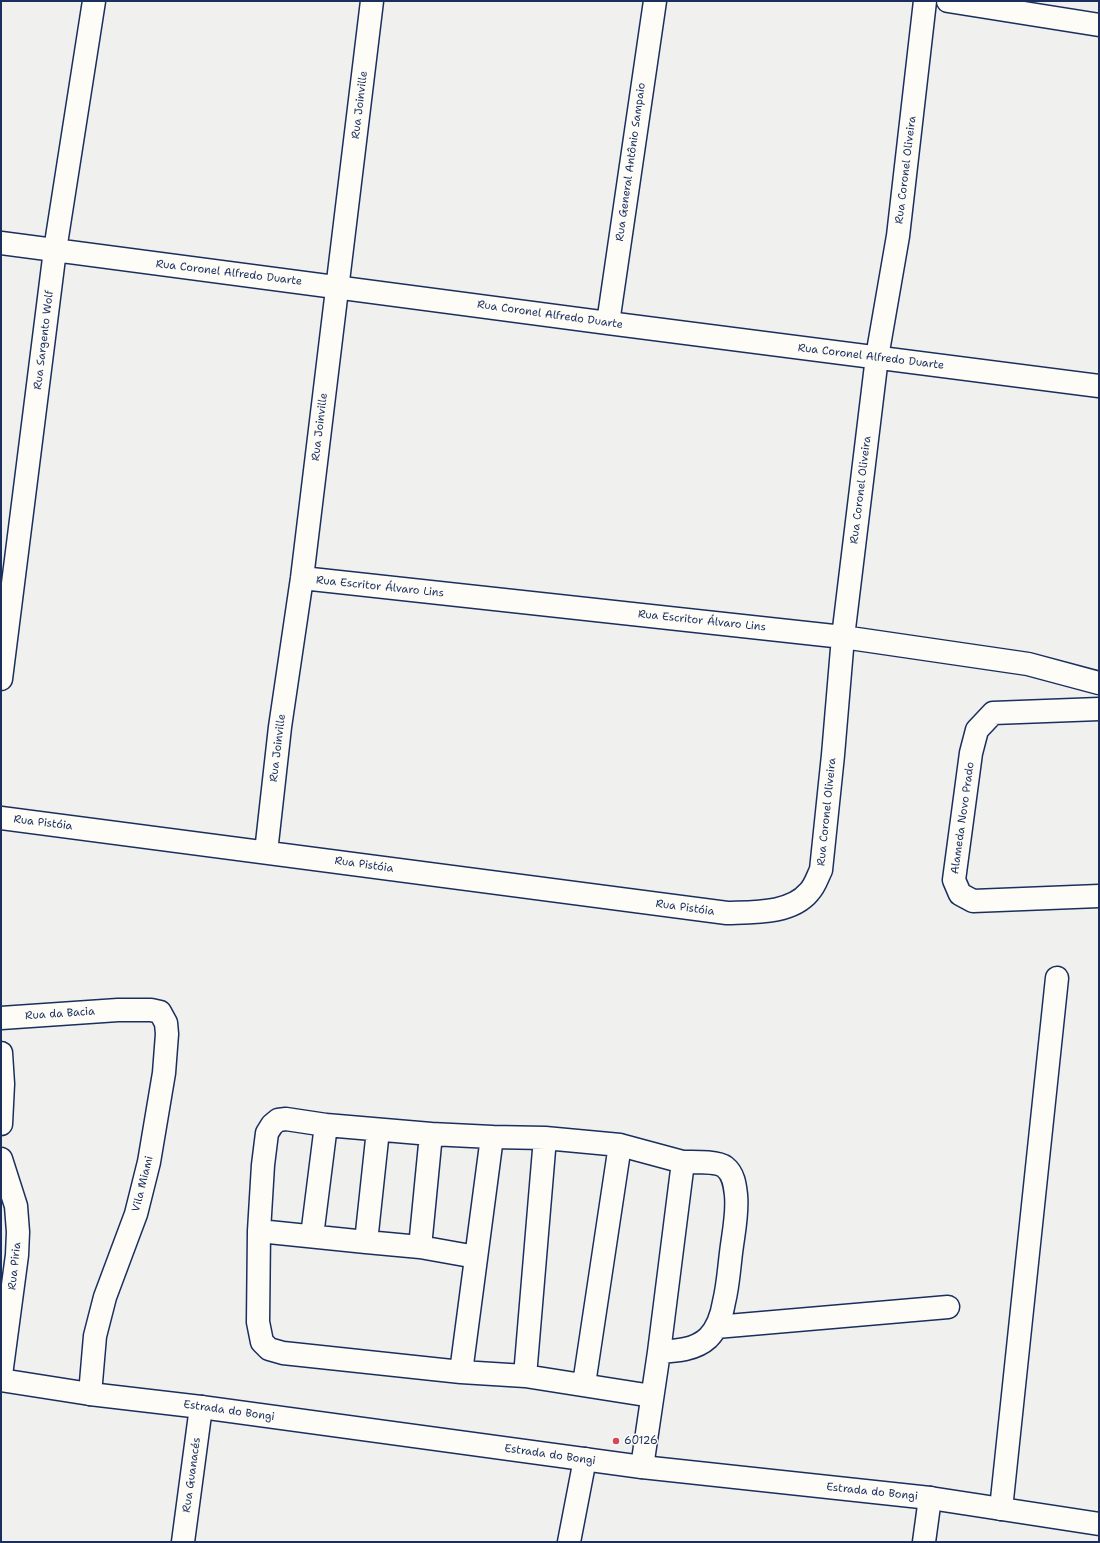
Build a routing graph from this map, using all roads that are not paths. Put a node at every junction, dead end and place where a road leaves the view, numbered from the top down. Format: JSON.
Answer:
{"nodes":[{"id":1,"x":94,"y":1,"type":"edge"},
{"id":2,"x":372,"y":1,"type":"edge"},
{"id":3,"x":655,"y":1,"type":"edge"},
{"id":4,"x":926,"y":1,"type":"edge"},
{"id":5,"x":948,"y":1,"type":"edge"},
{"id":6,"x":1099,"y":25,"type":"edge"},
{"id":7,"x":1,"y":243,"type":"edge"},
{"id":8,"x":55,"y":250,"type":"junction"},
{"id":9,"x":337,"y":287,"type":"junction"},
{"id":10,"x":608,"y":323,"type":"junction"},
{"id":11,"x":876,"y":357,"type":"junction"},
{"id":12,"x":1099,"y":386,"type":"edge"},
{"id":13,"x":302,"y":578,"type":"junction"},
{"id":14,"x":843,"y":637,"type":"junction"},
{"id":15,"x":1,"y":679,"type":"edge"},
{"id":16,"x":1099,"y":683,"type":"edge"},
{"id":17,"x":1099,"y":709,"type":"edge"},
{"id":18,"x":1,"y":818,"type":"edge"},
{"id":19,"x":266,"y":852,"type":"junction"},
{"id":20,"x":1099,"y":896,"type":"edge"},
{"id":21,"x":727,"y":913,"type":"joint"},
{"id":22,"x":1057,"y":978,"type":"dead end"},
{"id":23,"x":118,"y":1010,"type":"joint"},
{"id":24,"x":1,"y":1018,"type":"edge"},
{"id":25,"x":1,"y":1053,"type":"edge"},
{"id":26,"x":1,"y":1124,"type":"edge"},
{"id":27,"x":326,"y":1125,"type":"junction"},
{"id":28,"x":378,"y":1130,"type":"junction"},
{"id":29,"x":431,"y":1134,"type":"junction"},
{"id":30,"x":492,"y":1137,"type":"junction"},
{"id":31,"x":546,"y":1138,"type":"junction"},
{"id":32,"x":620,"y":1144,"type":"junction"},
{"id":33,"x":1,"y":1159,"type":"edge"},
{"id":34,"x":683,"y":1162,"type":"junction"},
{"id":35,"x":259,"y":1231,"type":"junction"},
{"id":36,"x":312,"y":1236,"type":"junction"},
{"id":37,"x":366,"y":1242,"type":"junction"},
{"id":38,"x":420,"y":1247,"type":"junction"},
{"id":39,"x":476,"y":1257,"type":"junction"},
{"id":40,"x":948,"y":1307,"type":"dead end"},
{"id":41,"x":716,"y":1327,"type":"junction"},
{"id":42,"x":659,"y":1352,"type":"junction"},
{"id":43,"x":461,"y":1372,"type":"junction"},
{"id":44,"x":1,"y":1375,"type":"edge"},
{"id":45,"x":525,"y":1376,"type":"junction"},
{"id":46,"x":1,"y":1380,"type":"edge"},
{"id":47,"x":584,"y":1384,"type":"junction"},
{"id":48,"x":90,"y":1394,"type":"junction"},
{"id":49,"x":652,"y":1396,"type":"junction"},
{"id":50,"x":201,"y":1407,"type":"junction"},
{"id":51,"x":585,"y":1459,"type":"junction"},
{"id":52,"x":642,"y":1467,"type":"junction"},
{"id":53,"x":930,"y":1498,"type":"junction"},
{"id":54,"x":1001,"y":1509,"type":"junction"},
{"id":55,"x":1099,"y":1524,"type":"edge"},
{"id":56,"x":183,"y":1542,"type":"edge"},
{"id":57,"x":569,"y":1542,"type":"edge"},
{"id":58,"x":924,"y":1542,"type":"edge"}],
"edges":[{"from":1,"to":8,"type":"street","name":"Rua Sargento Wolf"},
{"from":2,"to":9,"type":"street","name":"Rua Joinville"},
{"from":3,"to":10,"type":"street","name":"Rua General Antônio Sampaio"},
{"from":4,"to":11,"type":"street","name":"Rua Coronel Oliveira"},
{"from":5,"to":6,"type":"street"},
{"from":7,"to":8,"type":"street","name":"Rua Coronel Alfredo Duarte"},
{"from":8,"to":9,"type":"street","name":"Rua Coronel Alfredo Duarte"},
{"from":8,"to":15,"type":"street","name":"Rua Sargento Wolf"},
{"from":9,"to":10,"type":"street","name":"Rua Coronel Alfredo Duarte"},
{"from":9,"to":13,"type":"street","name":"Rua Joinville"},
{"from":10,"to":11,"type":"street","name":"Rua Coronel Alfredo Duarte"},
{"from":11,"to":12,"type":"street","name":"Rua Coronel Alfredo Duarte"},
{"from":11,"to":14,"type":"street","name":"Rua Coronel Oliveira"},
{"from":13,"to":14,"type":"street","name":"Rua Escritor Álvaro Lins"},
{"from":13,"to":19,"type":"street","name":"Rua Joinville"},
{"from":14,"to":16,"type":"street","name":"Rua Escritor Álvaro Lins"},
{"from":14,"to":21,"type":"street","name":"Rua Coronel Oliveira"},
{"from":17,"to":20,"type":"street","name":"Alameda Novo Prado"},
{"from":18,"to":19,"type":"street","name":"Rua Pistóia"},
{"from":19,"to":21,"type":"street","name":"Rua Pistóia"},
{"from":22,"to":54,"type":"street"},
{"from":23,"to":24,"type":"street","name":"Rua da Bacia"},
{"from":23,"to":48,"type":"street","name":"Vila Miami"},
{"from":25,"to":26,"type":"street"},
{"from":27,"to":28,"type":"street"},
{"from":27,"to":35,"type":"street"},
{"from":27,"to":36,"type":"street"},
{"from":28,"to":29,"type":"street"},
{"from":28,"to":37,"type":"street"},
{"from":29,"to":30,"type":"street"},
{"from":29,"to":38,"type":"street"},
{"from":30,"to":31,"type":"street"},
{"from":30,"to":39,"type":"street"},
{"from":31,"to":32,"type":"street"},
{"from":31,"to":45,"type":"street"},
{"from":32,"to":34,"type":"street"},
{"from":32,"to":47,"type":"street"},
{"from":33,"to":44,"type":"street","name":"Rua Piria"},
{"from":34,"to":41,"type":"street"},
{"from":34,"to":42,"type":"street"},
{"from":35,"to":36,"type":"street"},
{"from":35,"to":43,"type":"street"},
{"from":36,"to":37,"type":"street"},
{"from":37,"to":38,"type":"street"},
{"from":38,"to":39,"type":"street"},
{"from":39,"to":43,"type":"street"},
{"from":40,"to":41,"type":"street"},
{"from":41,"to":42,"type":"street"},
{"from":42,"to":49,"type":"street"},
{"from":43,"to":45,"type":"street"},
{"from":45,"to":47,"type":"street"},
{"from":46,"to":48,"type":"street","name":"Estrada do Bongi"},
{"from":47,"to":49,"type":"street"},
{"from":48,"to":50,"type":"street","name":"Estrada do Bongi"},
{"from":49,"to":52,"type":"street"},
{"from":50,"to":51,"type":"street","name":"Estrada do Bongi"},
{"from":50,"to":56,"type":"street","name":"Rua Guanacés"},
{"from":51,"to":52,"type":"street","name":"Estrada do Bongi"},
{"from":51,"to":57,"type":"street"},
{"from":52,"to":53,"type":"street","name":"Estrada do Bongi"},
{"from":53,"to":54,"type":"street","name":"Estrada do Bongi"},
{"from":53,"to":58,"type":"street"},
{"from":54,"to":55,"type":"street","name":"Estrada do Bongi"}]}
